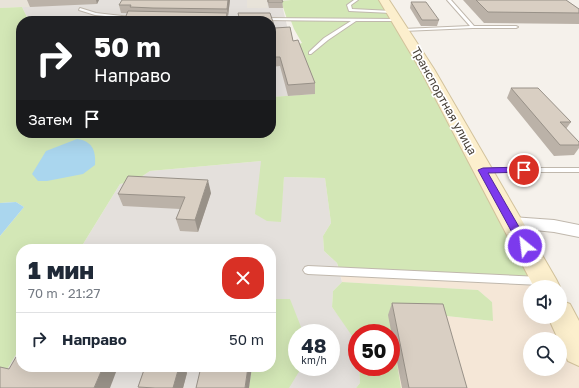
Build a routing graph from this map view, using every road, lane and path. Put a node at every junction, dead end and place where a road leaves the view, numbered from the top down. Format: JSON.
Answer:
{"nodes":[{"id":1,"x":356,"y":0,"type":"edge"},
{"id":2,"x":449,"y":0,"type":"edge"},
{"id":3,"x":80,"y":9,"type":"dead end"},
{"id":4,"x":346,"y":12,"type":"junction"},
{"id":5,"x":394,"y":15,"type":"edge"},
{"id":6,"x":118,"y":16,"type":"edge"},
{"id":7,"x":276,"y":19,"type":"edge"},
{"id":8,"x":346,"y":20,"type":"junction"},
{"id":9,"x":356,"y":20,"type":"junction"},
{"id":10,"x":473,"y":27,"type":"junction"},
{"id":11,"x":516,"y":28,"type":"dead end"},
{"id":12,"x":311,"y":53,"type":"dead end"},
{"id":13,"x":483,"y":170,"type":"junction"},
{"id":14,"x":579,"y":170,"type":"edge"},
{"id":15,"x":512,"y":223,"type":"junction"},
{"id":16,"x":579,"y":231,"type":"edge"},
{"id":17,"x":308,"y":270,"type":"dead end"},
{"id":18,"x":544,"y":280,"type":"edge"},
{"id":19,"x":523,"y":283,"type":"edge"},
{"id":20,"x":565,"y":324,"type":"edge"},
{"id":21,"x":579,"y":352,"type":"edge"}],
"edges":[{"from":1,"to":4,"type":"lane"},
{"from":2,"to":10,"type":"lane"},
{"from":3,"to":6,"type":"lane"},
{"from":4,"to":5,"type":"lane"},
{"from":4,"to":8,"type":"lane"},
{"from":5,"to":9,"type":"lane"},
{"from":5,"to":10,"type":"lane"},
{"from":5,"to":13,"type":"main road","name":"Транспортная улица"},
{"from":7,"to":8,"type":"lane"},
{"from":8,"to":9,"type":"lane"},
{"from":9,"to":12,"type":"lane"},
{"from":10,"to":11,"type":"lane"},
{"from":13,"to":14,"type":"lane"},
{"from":13,"to":15,"type":"main road","name":"Транспортная улица"},
{"from":15,"to":16,"type":"street"},
{"from":15,"to":18,"type":"main road","name":"Транспортная улица"},
{"from":17,"to":19,"type":"lane"},
{"from":20,"to":21,"type":"main road"}]}
